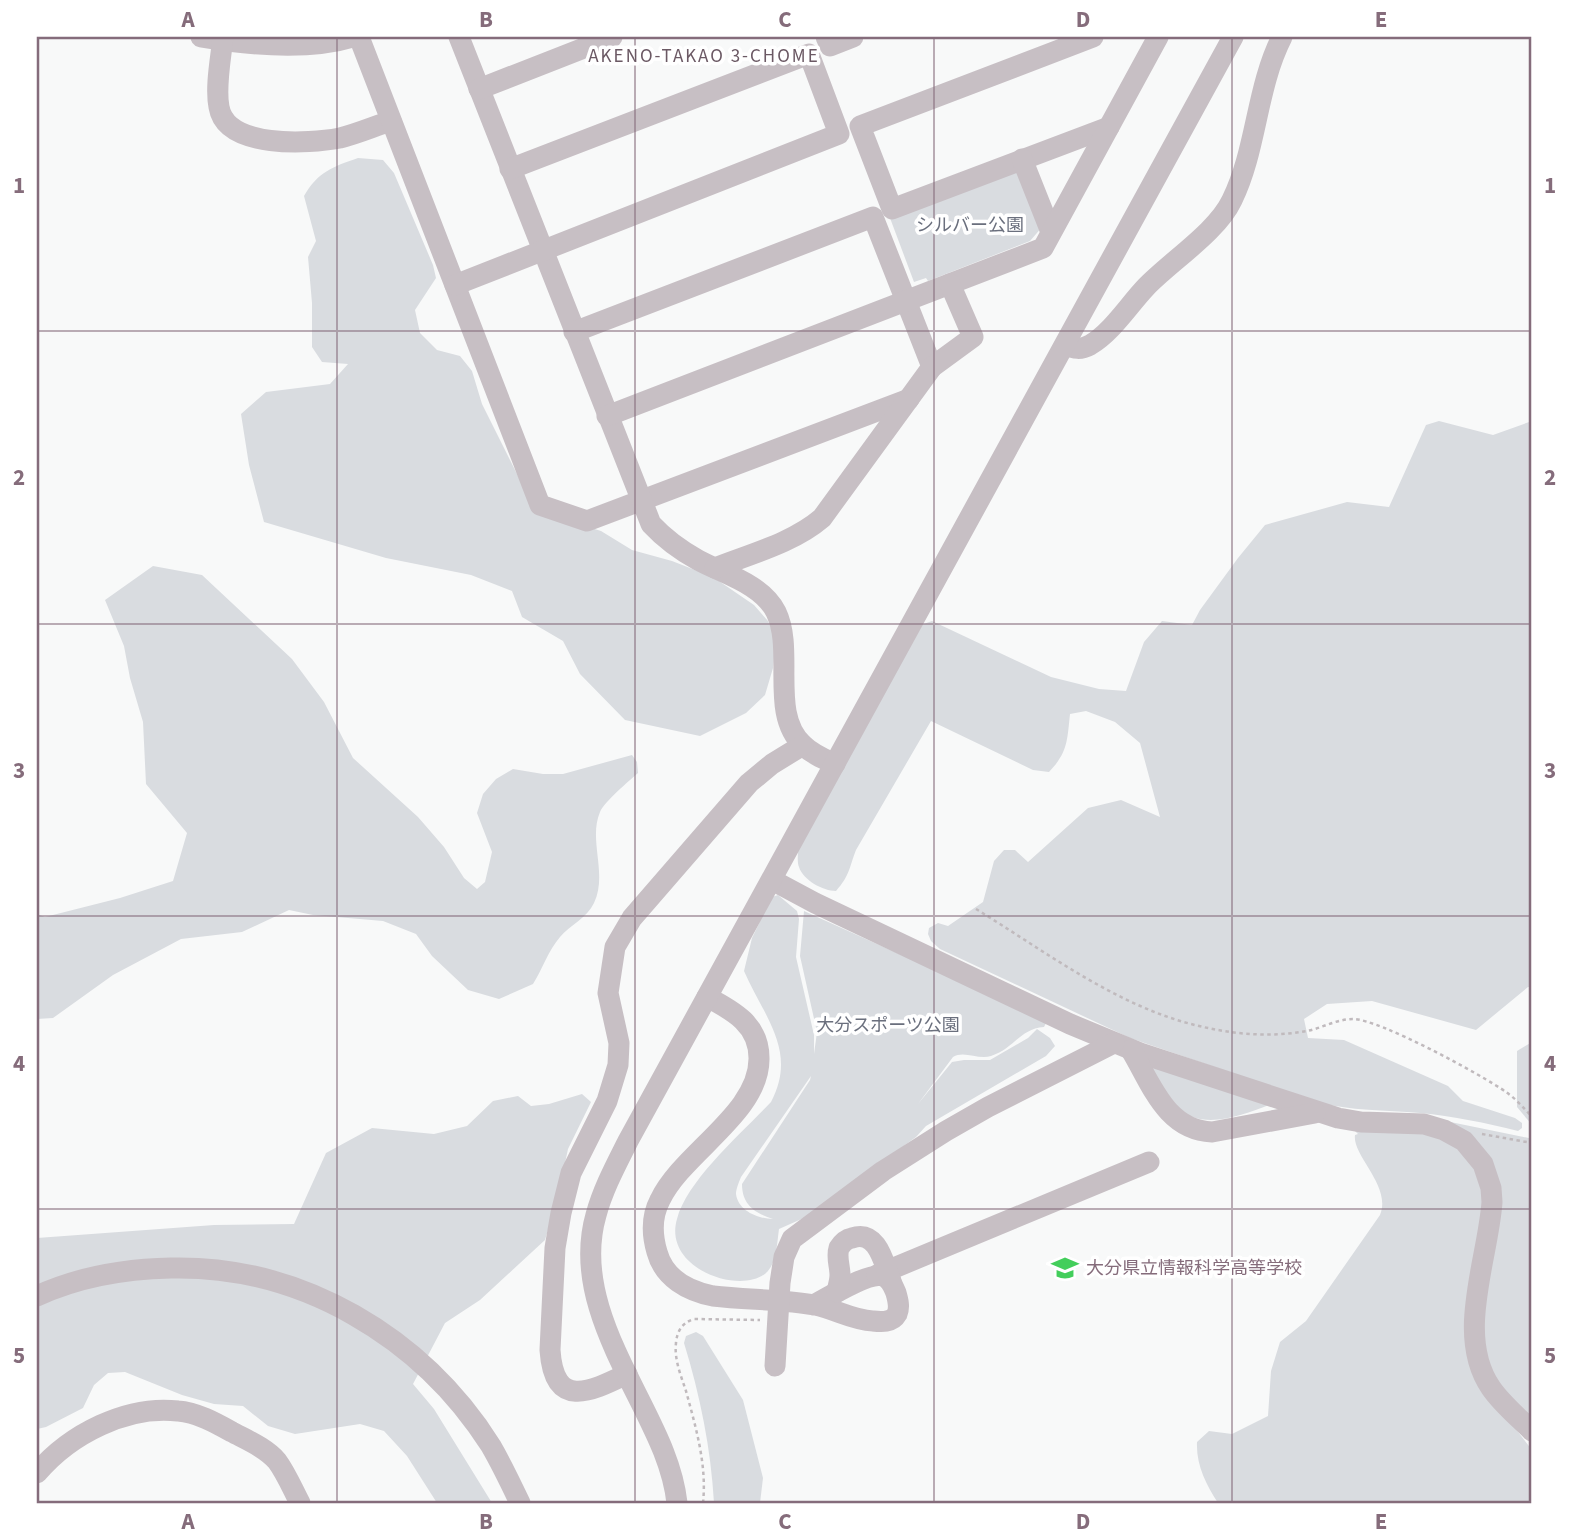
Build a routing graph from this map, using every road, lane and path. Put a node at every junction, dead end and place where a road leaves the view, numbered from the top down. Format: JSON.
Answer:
{"nodes":[{"id":1,"x":353,"y":37,"type":"edge"},
{"id":2,"x":359,"y":37,"type":"edge"},
{"id":3,"x":459,"y":37,"type":"edge"},
{"id":4,"x":612,"y":37,"type":"edge"},
{"id":5,"x":826,"y":37,"type":"edge"},
{"id":6,"x":853,"y":37,"type":"edge"},
{"id":7,"x":1093,"y":37,"type":"edge"},
{"id":8,"x":1158,"y":37,"type":"edge"},
{"id":9,"x":1233,"y":37,"type":"edge"},
{"id":10,"x":1282,"y":37,"type":"edge"},
{"id":11,"x":215,"y":38,"type":"edge"},
{"id":12,"x":479,"y":89,"type":"junction"},
{"id":13,"x":391,"y":121,"type":"junction"},
{"id":14,"x":1109,"y":127,"type":"junction"},
{"id":15,"x":1022,"y":159,"type":"junction"},
{"id":16,"x":510,"y":169,"type":"junction"},
{"id":17,"x":1051,"y":232,"type":"junction"},
{"id":18,"x":543,"y":251,"type":"junction"},
{"id":19,"x":950,"y":284,"type":"junction"},
{"id":20,"x":455,"y":285,"type":"junction"},
{"id":21,"x":906,"y":301,"type":"junction"},
{"id":22,"x":574,"y":332,"type":"junction"},
{"id":23,"x":1065,"y":345,"type":"junction"},
{"id":24,"x":932,"y":367,"type":"junction"},
{"id":25,"x":909,"y":398,"type":"junction"},
{"id":26,"x":607,"y":416,"type":"junction"},
{"id":27,"x":641,"y":502,"type":"junction"},
{"id":28,"x":715,"y":568,"type":"junction"},
{"id":29,"x":803,"y":745,"type":"junction"},
{"id":30,"x":835,"y":764,"type":"junction"},
{"id":31,"x":772,"y":880,"type":"junction"},
{"id":32,"x":976,"y":909,"type":"dead end"},
{"id":33,"x":708,"y":997,"type":"junction"},
{"id":34,"x":1123,"y":1046,"type":"junction"},
{"id":35,"x":1318,"y":1112,"type":"junction"},
{"id":36,"x":1532,"y":1118,"type":"edge"},
{"id":37,"x":1149,"y":1161,"type":"dead end"},
{"id":38,"x":885,"y":1276,"type":"junction"},
{"id":39,"x":837,"y":1292,"type":"junction"},
{"id":40,"x":37,"y":1296,"type":"edge"},
{"id":41,"x":814,"y":1305,"type":"junction"},
{"id":42,"x":778,"y":1311,"type":"junction"},
{"id":43,"x":775,"y":1366,"type":"dead end"},
{"id":44,"x":627,"y":1374,"type":"junction"},
{"id":45,"x":451,"y":1394,"type":"junction"},
{"id":46,"x":1532,"y":1431,"type":"edge"},
{"id":47,"x":37,"y":1473,"type":"edge"},
{"id":48,"x":300,"y":1503,"type":"edge"},
{"id":49,"x":507,"y":1503,"type":"edge"},
{"id":50,"x":520,"y":1503,"type":"edge"},
{"id":51,"x":677,"y":1503,"type":"edge"},
{"id":52,"x":703,"y":1503,"type":"edge"}],
"edges":[{"from":1,"to":11,"type":"street"},
{"from":2,"to":13,"type":"street"},
{"from":3,"to":12,"type":"street"},
{"from":4,"to":12,"type":"street"},
{"from":5,"to":6,"type":"street"},
{"from":7,"to":15,"type":"street"},
{"from":8,"to":14,"type":"street"},
{"from":9,"to":23,"type":"street"},
{"from":10,"to":23,"type":"street"},
{"from":11,"to":13,"type":"street"},
{"from":12,"to":16,"type":"street"},
{"from":13,"to":20,"type":"street"},
{"from":14,"to":15,"type":"street"},
{"from":14,"to":17,"type":"street"},
{"from":15,"to":17,"type":"street"},
{"from":16,"to":18,"type":"street"},
{"from":16,"to":18,"type":"street"},
{"from":17,"to":19,"type":"street"},
{"from":18,"to":20,"type":"street"},
{"from":18,"to":22,"type":"street"},
{"from":19,"to":21,"type":"street"},
{"from":19,"to":24,"type":"street"},
{"from":20,"to":27,"type":"street"},
{"from":21,"to":22,"type":"street"},
{"from":21,"to":24,"type":"street"},
{"from":21,"to":26,"type":"street"},
{"from":22,"to":26,"type":"street"},
{"from":23,"to":30,"type":"street"},
{"from":24,"to":25,"type":"street"},
{"from":25,"to":27,"type":"street"},
{"from":25,"to":28,"type":"street"},
{"from":26,"to":27,"type":"street"},
{"from":27,"to":28,"type":"street"},
{"from":28,"to":29,"type":"street"},
{"from":29,"to":30,"type":"street"},
{"from":29,"to":44,"type":"street"},
{"from":30,"to":31,"type":"street"},
{"from":31,"to":33,"type":"street"},
{"from":31,"to":34,"type":"street"},
{"from":32,"to":36,"type":"path"},
{"from":33,"to":42,"type":"street"},
{"from":33,"to":44,"type":"street"},
{"from":34,"to":35,"type":"street"},
{"from":34,"to":35,"type":"street"},
{"from":34,"to":42,"type":"street"},
{"from":35,"to":46,"type":"street"},
{"from":37,"to":38,"type":"street"},
{"from":38,"to":39,"type":"street"},
{"from":38,"to":39,"type":"street"},
{"from":38,"to":41,"type":"street"},
{"from":39,"to":41,"type":"street"},
{"from":40,"to":45,"type":"street"},
{"from":41,"to":42,"type":"street"},
{"from":42,"to":43,"type":"street"},
{"from":42,"to":52,"type":"path"},
{"from":44,"to":51,"type":"street"},
{"from":45,"to":49,"type":"street"},
{"from":45,"to":50,"type":"street"},
{"from":47,"to":48,"type":"street"}]}
